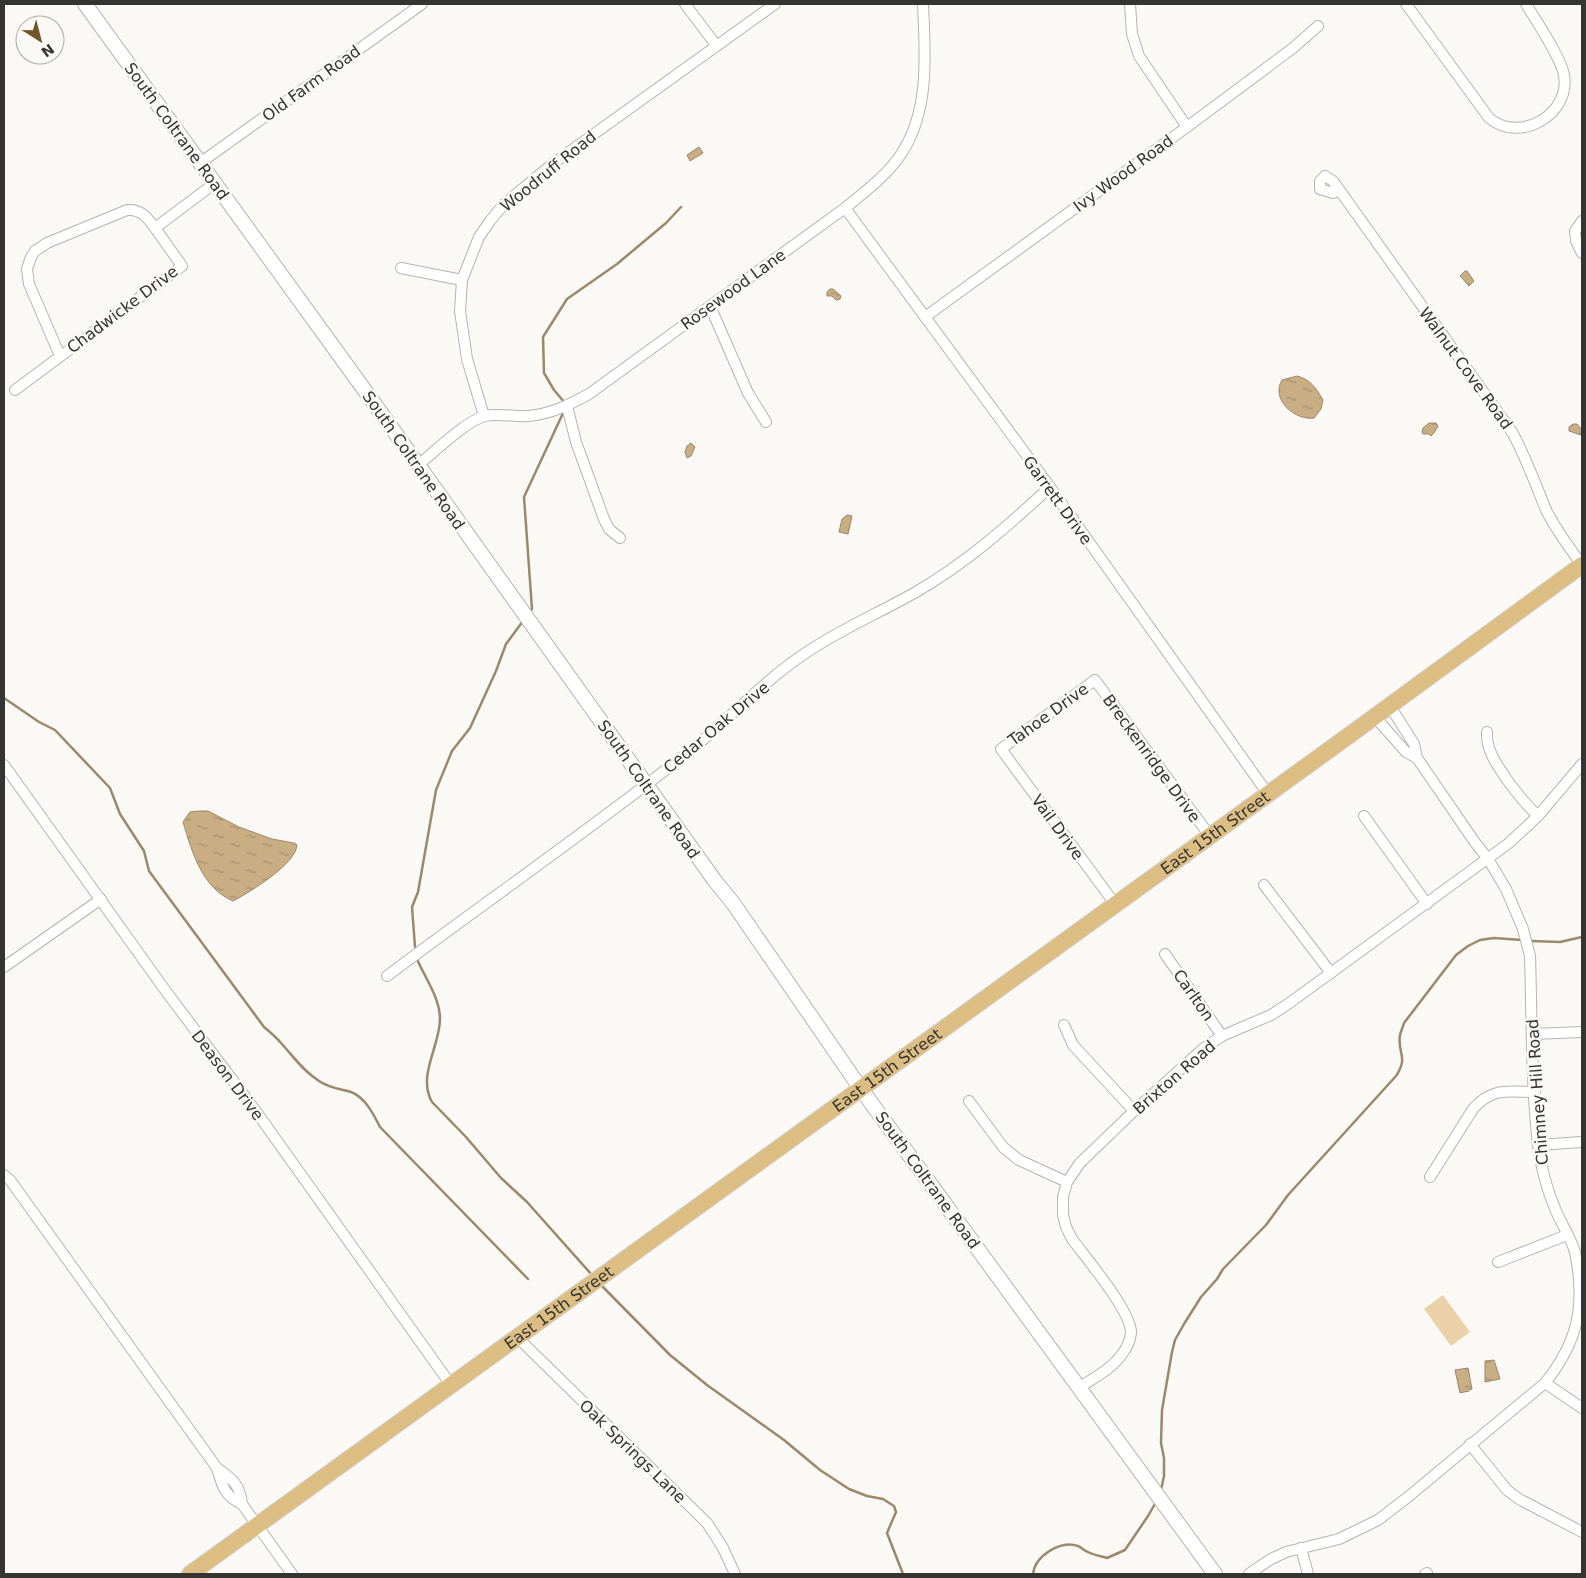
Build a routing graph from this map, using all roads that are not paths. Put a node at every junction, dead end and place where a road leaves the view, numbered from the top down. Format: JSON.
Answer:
{"nodes":[{"id":1,"x":85,"y":4,"type":"edge"},
{"id":2,"x":422,"y":4,"type":"edge"},
{"id":3,"x":685,"y":4,"type":"edge"},
{"id":4,"x":775,"y":4,"type":"edge"},
{"id":5,"x":923,"y":4,"type":"edge"},
{"id":6,"x":1131,"y":4,"type":"edge"},
{"id":7,"x":1406,"y":4,"type":"edge"},
{"id":8,"x":1526,"y":4,"type":"edge"},
{"id":9,"x":1318,"y":26,"type":"dead end"},
{"id":10,"x":716,"y":45,"type":"junction"},
{"id":11,"x":1187,"y":127,"type":"junction"},
{"id":12,"x":200,"y":163,"type":"junction"},
{"id":13,"x":215,"y":183,"type":"junction"},
{"id":14,"x":1336,"y":185,"type":"dead end"},
{"id":15,"x":845,"y":208,"type":"junction"},
{"id":16,"x":1582,"y":221,"type":"edge"},
{"id":17,"x":155,"y":228,"type":"junction"},
{"id":18,"x":1582,"y":253,"type":"edge"},
{"id":19,"x":401,"y":268,"type":"dead end"},
{"id":20,"x":462,"y":280,"type":"junction"},
{"id":21,"x":710,"y":306,"type":"junction"},
{"id":22,"x":925,"y":317,"type":"junction"},
{"id":23,"x":60,"y":356,"type":"junction"},
{"id":24,"x":15,"y":390,"type":"dead end"},
{"id":25,"x":564,"y":408,"type":"junction"},
{"id":26,"x":484,"y":416,"type":"junction"},
{"id":27,"x":766,"y":422,"type":"dead end"},
{"id":28,"x":418,"y":466,"type":"junction"},
{"id":29,"x":1050,"y":487,"type":"junction"},
{"id":30,"x":620,"y":538,"type":"dead end"},
{"id":31,"x":1582,"y":565,"type":"edge"},
{"id":32,"x":1095,"y":680,"type":"joint"},
{"id":33,"x":1390,"y":706,"type":"junction"},
{"id":34,"x":1375,"y":717,"type":"junction"},
{"id":35,"x":1487,"y":732,"type":"dead end"},
{"id":36,"x":1000,"y":749,"type":"joint"},
{"id":37,"x":1417,"y":758,"type":"junction"},
{"id":38,"x":1582,"y":764,"type":"edge"},
{"id":39,"x":4,"y":765,"type":"edge"},
{"id":40,"x":647,"y":785,"type":"junction"},
{"id":41,"x":1268,"y":794,"type":"junction"},
{"id":42,"x":1364,"y":816,"type":"dead end"},
{"id":43,"x":1538,"y":816,"type":"junction"},
{"id":44,"x":1210,"y":836,"type":"junction"},
{"id":45,"x":1488,"y":859,"type":"junction"},
{"id":46,"x":1264,"y":885,"type":"dead end"},
{"id":47,"x":101,"y":899,"type":"junction"},
{"id":48,"x":1115,"y":904,"type":"junction"},
{"id":49,"x":1427,"y":904,"type":"junction"},
{"id":50,"x":1165,"y":954,"type":"dead end"},
{"id":51,"x":4,"y":967,"type":"edge"},
{"id":52,"x":1331,"y":973,"type":"junction"},
{"id":53,"x":387,"y":976,"type":"dead end"},
{"id":54,"x":1064,"y":1025,"type":"dead end"},
{"id":55,"x":1582,"y":1032,"type":"edge"},
{"id":56,"x":1533,"y":1034,"type":"junction"},
{"id":57,"x":1222,"y":1036,"type":"junction"},
{"id":58,"x":861,"y":1089,"type":"junction"},
{"id":59,"x":1535,"y":1092,"type":"junction"},
{"id":60,"x":969,"y":1101,"type":"dead end"},
{"id":61,"x":1134,"y":1112,"type":"junction"},
{"id":62,"x":1582,"y":1142,"type":"edge"},
{"id":63,"x":1538,"y":1144,"type":"junction"},
{"id":64,"x":4,"y":1175,"type":"edge"},
{"id":65,"x":1430,"y":1177,"type":"dead end"},
{"id":66,"x":1067,"y":1182,"type":"junction"},
{"id":67,"x":1568,"y":1235,"type":"junction"},
{"id":68,"x":1579,"y":1252,"type":"edge"},
{"id":69,"x":1498,"y":1262,"type":"dead end"},
{"id":70,"x":518,"y":1338,"type":"junction"},
{"id":71,"x":1545,"y":1382,"type":"junction"},
{"id":72,"x":451,"y":1385,"type":"junction"},
{"id":73,"x":1080,"y":1387,"type":"junction"},
{"id":74,"x":1582,"y":1408,"type":"edge"},
{"id":75,"x":1470,"y":1444,"type":"junction"},
{"id":76,"x":257,"y":1526,"type":"junction"},
{"id":77,"x":1582,"y":1532,"type":"edge"},
{"id":78,"x":1301,"y":1548,"type":"junction"},
{"id":79,"x":190,"y":1574,"type":"edge"},
{"id":80,"x":292,"y":1574,"type":"edge"},
{"id":81,"x":735,"y":1574,"type":"edge"},
{"id":82,"x":1215,"y":1574,"type":"edge"},
{"id":83,"x":1249,"y":1574,"type":"edge"},
{"id":84,"x":1308,"y":1574,"type":"edge"}],
"edges":[{"from":1,"to":12,"type":"main road","name":"South Coltrane Road"},
{"from":2,"to":12,"type":"street","name":"Old Farm Road"},
{"from":3,"to":10,"type":"street"},
{"from":4,"to":10,"type":"street","name":"Woodruff Road"},
{"from":5,"to":15,"type":"street","name":"Rosewood Lane"},
{"from":6,"to":11,"type":"street"},
{"from":7,"to":8,"type":"street"},
{"from":9,"to":11,"type":"street","name":"Ivy Wood Road"},
{"from":10,"to":20,"type":"street","name":"Woodruff Road"},
{"from":11,"to":22,"type":"street","name":"Ivy Wood Road"},
{"from":12,"to":13,"type":"main road","name":"South Coltrane Road"},
{"from":13,"to":17,"type":"street"},
{"from":13,"to":28,"type":"main road","name":"South Coltrane Road"},
{"from":14,"to":31,"type":"street","name":"Walnut Cove Road"},
{"from":15,"to":21,"type":"street","name":"Rosewood Lane"},
{"from":15,"to":22,"type":"street","name":"Garrett Drive"},
{"from":16,"to":18,"type":"street"},
{"from":17,"to":23,"type":"street","name":"Chadwicke Drive"},
{"from":17,"to":23,"type":"street"},
{"from":19,"to":20,"type":"street"},
{"from":20,"to":26,"type":"street","name":"Woodruff Road"},
{"from":21,"to":25,"type":"street","name":"Rosewood Lane"},
{"from":21,"to":27,"type":"street"},
{"from":22,"to":29,"type":"street","name":"Garrett Drive"},
{"from":23,"to":24,"type":"street","name":"Chadwicke Drive"},
{"from":25,"to":26,"type":"street","name":"Rosewood Lane"},
{"from":25,"to":30,"type":"street"},
{"from":26,"to":28,"type":"street"},
{"from":28,"to":40,"type":"main road","name":"South Coltrane Road"},
{"from":29,"to":40,"type":"street","name":"Cedar Oak Drive"},
{"from":29,"to":41,"type":"street","name":"Garrett Drive"},
{"from":31,"to":33,"type":"main road","name":"East 15th Street"},
{"from":32,"to":36,"type":"street","name":"Tahoe Drive"},
{"from":32,"to":44,"type":"street","name":"Breckenridge Drive"},
{"from":33,"to":34,"type":"main road","name":"East 15th Street"},
{"from":33,"to":37,"type":"street"},
{"from":34,"to":37,"type":"street"},
{"from":34,"to":41,"type":"main road","name":"East 15th Street"},
{"from":35,"to":43,"type":"street"},
{"from":36,"to":48,"type":"street","name":"Vail Drive"},
{"from":37,"to":45,"type":"street","name":"Chimney Hill Road"},
{"from":38,"to":43,"type":"street","name":"Brixton Road"},
{"from":39,"to":47,"type":"street","name":"Deason Drive"},
{"from":40,"to":53,"type":"street","name":"Cedar Oak Drive"},
{"from":40,"to":58,"type":"main road","name":"South Coltrane Road"},
{"from":41,"to":44,"type":"main road","name":"East 15th Street"},
{"from":42,"to":49,"type":"street"},
{"from":43,"to":45,"type":"street","name":"Brixton Road"},
{"from":44,"to":48,"type":"main road","name":"East 15th Street"},
{"from":45,"to":49,"type":"street","name":"Brixton Road"},
{"from":45,"to":56,"type":"street","name":"Chimney Hill Road"},
{"from":46,"to":52,"type":"street"},
{"from":47,"to":51,"type":"street"},
{"from":47,"to":72,"type":"street","name":"Deason Drive"},
{"from":48,"to":58,"type":"main road","name":"East 15th Street"},
{"from":49,"to":52,"type":"street","name":"Brixton Road"},
{"from":50,"to":57,"type":"street","name":"Carlton"},
{"from":52,"to":57,"type":"street","name":"Brixton Road"},
{"from":54,"to":61,"type":"street"},
{"from":55,"to":56,"type":"street"},
{"from":56,"to":59,"type":"street","name":"Chimney Hill Road"},
{"from":57,"to":61,"type":"street","name":"Brixton Road"},
{"from":58,"to":70,"type":"main road","name":"East 15th Street"},
{"from":58,"to":73,"type":"main road","name":"South Coltrane Road"},
{"from":59,"to":63,"type":"street","name":"Chimney Hill Road"},
{"from":59,"to":65,"type":"street"},
{"from":60,"to":66,"type":"street"},
{"from":61,"to":66,"type":"street","name":"Brixton Road"},
{"from":62,"to":63,"type":"street"},
{"from":63,"to":67,"type":"street","name":"Chimney Hill Road"},
{"from":64,"to":76,"type":"street"},
{"from":66,"to":73,"type":"street","name":"Brixton Road"},
{"from":67,"to":68,"type":"street","name":"Chimney Hill Road"},
{"from":67,"to":69,"type":"street"},
{"from":68,"to":71,"type":"street","name":"Chimney Hill Road"},
{"from":70,"to":72,"type":"main road","name":"East 15th Street"},
{"from":70,"to":81,"type":"street","name":"Oak Springs Lane"},
{"from":71,"to":74,"type":"street"},
{"from":71,"to":75,"type":"street","name":"Chimney Hill Road"},
{"from":72,"to":76,"type":"main road","name":"East 15th Street"},
{"from":73,"to":82,"type":"main road","name":"South Coltrane Road"},
{"from":75,"to":77,"type":"street"},
{"from":75,"to":78,"type":"street","name":"Chimney Hill Road"},
{"from":76,"to":79,"type":"main road","name":"East 15th Street"},
{"from":76,"to":80,"type":"street"},
{"from":78,"to":83,"type":"street","name":"Chimney Hill Road"},
{"from":78,"to":84,"type":"street"}]}
